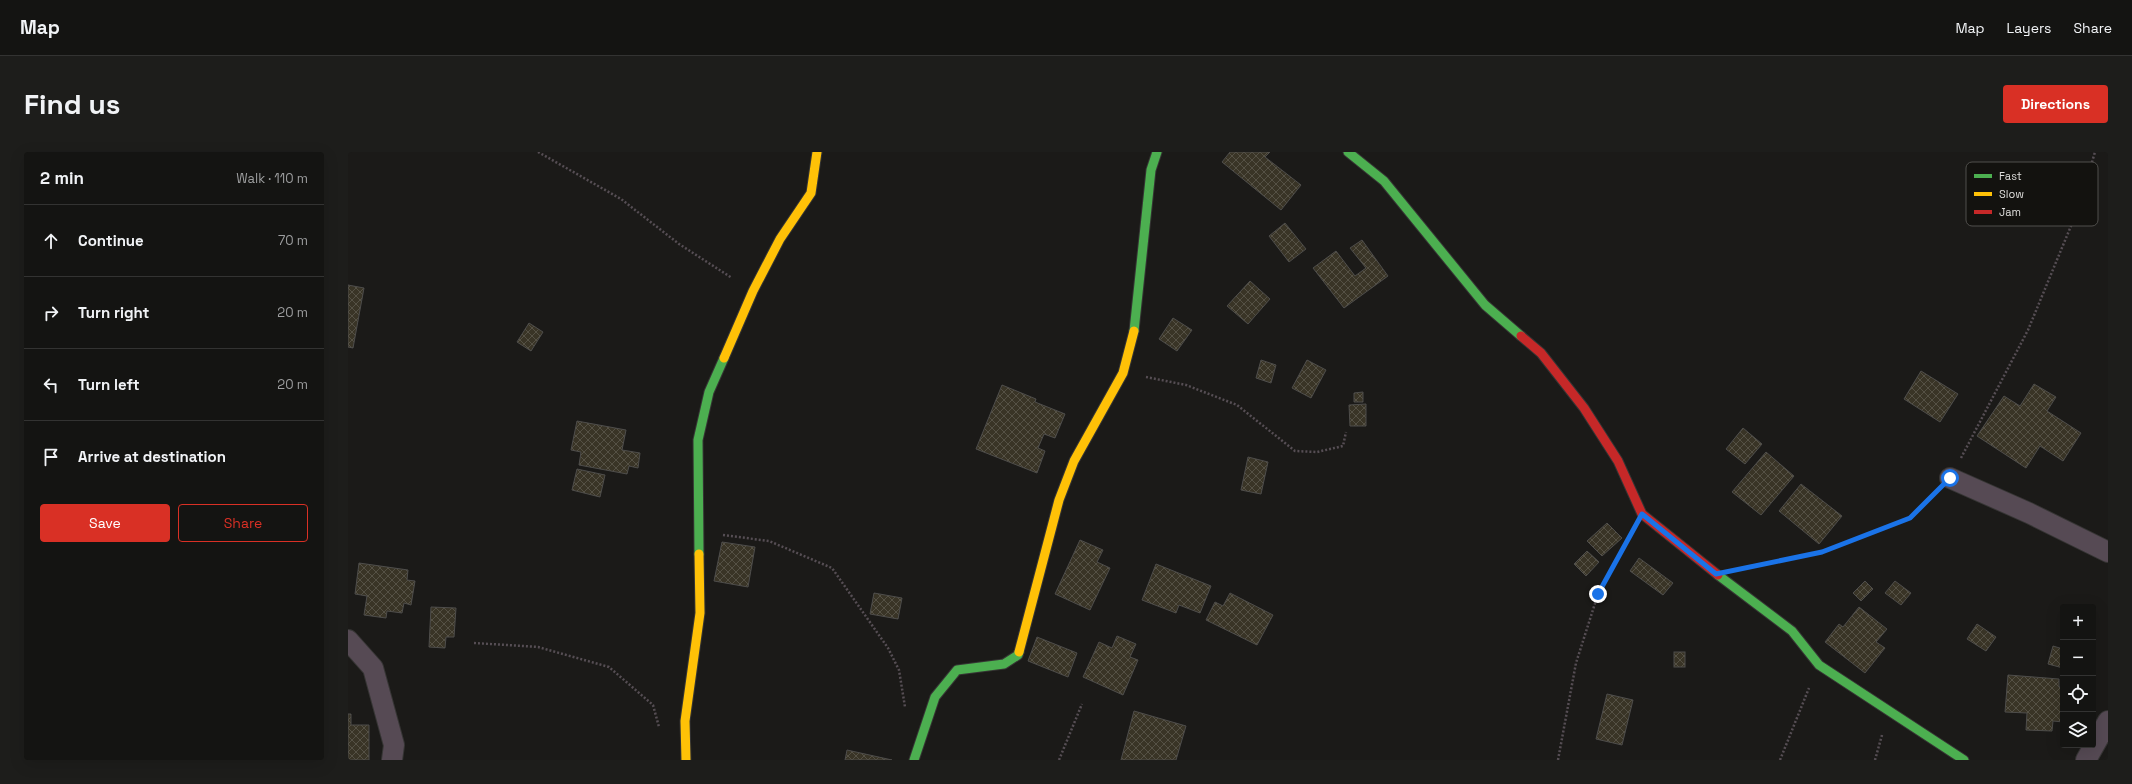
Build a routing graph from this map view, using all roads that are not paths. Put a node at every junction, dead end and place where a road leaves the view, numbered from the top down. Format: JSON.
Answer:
{"nodes":[{"id":1,"x":818,"y":152,"type":"edge"},
{"id":2,"x":1157,"y":152,"type":"edge"},
{"id":3,"x":1348,"y":152,"type":"edge"},
{"id":4,"x":1950,"y":478,"type":"road end"},
{"id":5,"x":2108,"y":552,"type":"edge"},
{"id":6,"x":348,"y":640,"type":"edge"},
{"id":7,"x":2108,"y":720,"type":"edge"},
{"id":8,"x":392,"y":760,"type":"edge"},
{"id":9,"x":686,"y":760,"type":"edge"},
{"id":10,"x":914,"y":760,"type":"edge"},
{"id":11,"x":1964,"y":760,"type":"edge"},
{"id":12,"x":2086,"y":760,"type":"edge"}],
"edges":[{"from":1,"to":9,"type":"street"},
{"from":2,"to":10,"type":"street"},
{"from":3,"to":11,"type":"street"},
{"from":4,"to":5,"type":"street"},
{"from":6,"to":8,"type":"street"},
{"from":7,"to":12,"type":"street"}]}
